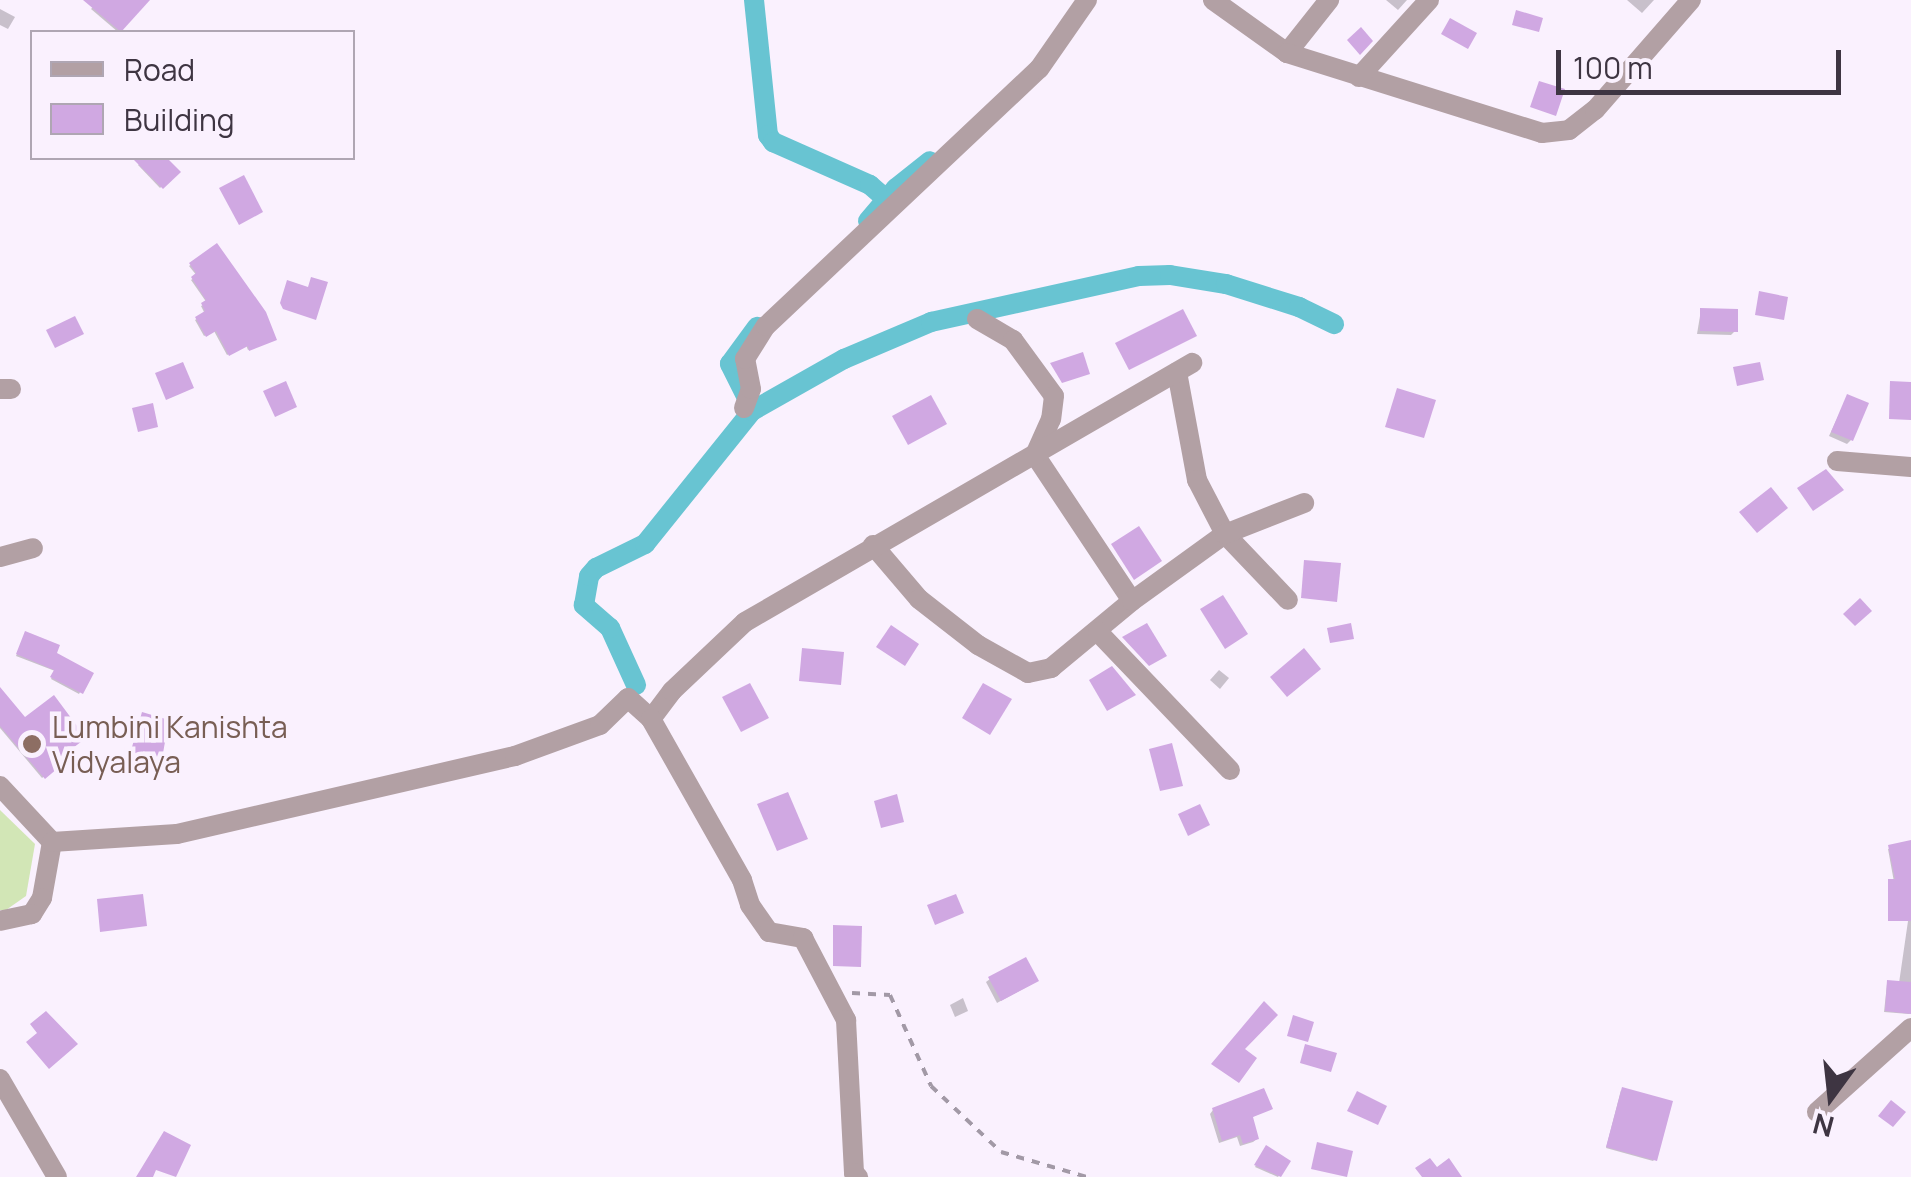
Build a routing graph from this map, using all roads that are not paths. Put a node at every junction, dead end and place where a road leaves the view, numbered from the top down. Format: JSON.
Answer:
{"nodes":[{"id":1,"x":1086,"y":0,"type":"edge"},
{"id":2,"x":1213,"y":0,"type":"edge"},
{"id":3,"x":1329,"y":0,"type":"edge"},
{"id":4,"x":1428,"y":0,"type":"edge"},
{"id":5,"x":1691,"y":0,"type":"edge"},
{"id":6,"x":1287,"y":52,"type":"junction"},
{"id":7,"x":1360,"y":77,"type":"junction"},
{"id":8,"x":977,"y":320,"type":"dead end"},
{"id":9,"x":748,"y":399,"type":"dead end"},
{"id":10,"x":1034,"y":455,"type":"junction"},
{"id":11,"x":1838,"y":460,"type":"dead end"},
{"id":12,"x":1911,"y":467,"type":"edge"},
{"id":13,"x":1304,"y":503,"type":"dead end"},
{"id":14,"x":1225,"y":534,"type":"junction"},
{"id":15,"x":873,"y":545,"type":"junction"},
{"id":16,"x":33,"y":548,"type":"dead end"},
{"id":17,"x":0,"y":557,"type":"edge"},
{"id":18,"x":1288,"y":600,"type":"dead end"},
{"id":19,"x":1132,"y":602,"type":"junction"},
{"id":20,"x":1098,"y":632,"type":"junction"},
{"id":21,"x":651,"y":719,"type":"junction"},
{"id":22,"x":1230,"y":770,"type":"dead end"},
{"id":23,"x":0,"y":786,"type":"edge"},
{"id":24,"x":52,"y":842,"type":"junction"},
{"id":25,"x":0,"y":922,"type":"edge"},
{"id":26,"x":1911,"y":1028,"type":"edge"},
{"id":27,"x":0,"y":1080,"type":"edge"},
{"id":28,"x":1817,"y":1112,"type":"dead end"},
{"id":29,"x":57,"y":1177,"type":"edge"},
{"id":30,"x":858,"y":1177,"type":"edge"}],
"edges":[{"from":1,"to":9,"type":"street"},
{"from":2,"to":6,"type":"street"},
{"from":3,"to":6,"type":"street"},
{"from":4,"to":7,"type":"street"},
{"from":5,"to":7,"type":"street"},
{"from":6,"to":7,"type":"street"},
{"from":8,"to":10,"type":"street"},
{"from":10,"to":14,"type":"street"},
{"from":10,"to":15,"type":"street"},
{"from":10,"to":19,"type":"street"},
{"from":11,"to":12,"type":"street"},
{"from":13,"to":14,"type":"street"},
{"from":14,"to":18,"type":"street"},
{"from":14,"to":19,"type":"street"},
{"from":15,"to":20,"type":"street"},
{"from":15,"to":21,"type":"street"},
{"from":16,"to":17,"type":"street"},
{"from":19,"to":20,"type":"street"},
{"from":20,"to":22,"type":"street"},
{"from":21,"to":24,"type":"street"},
{"from":21,"to":30,"type":"street"},
{"from":23,"to":24,"type":"street"},
{"from":24,"to":25,"type":"street"},
{"from":26,"to":28,"type":"street"},
{"from":27,"to":29,"type":"street"}]}
